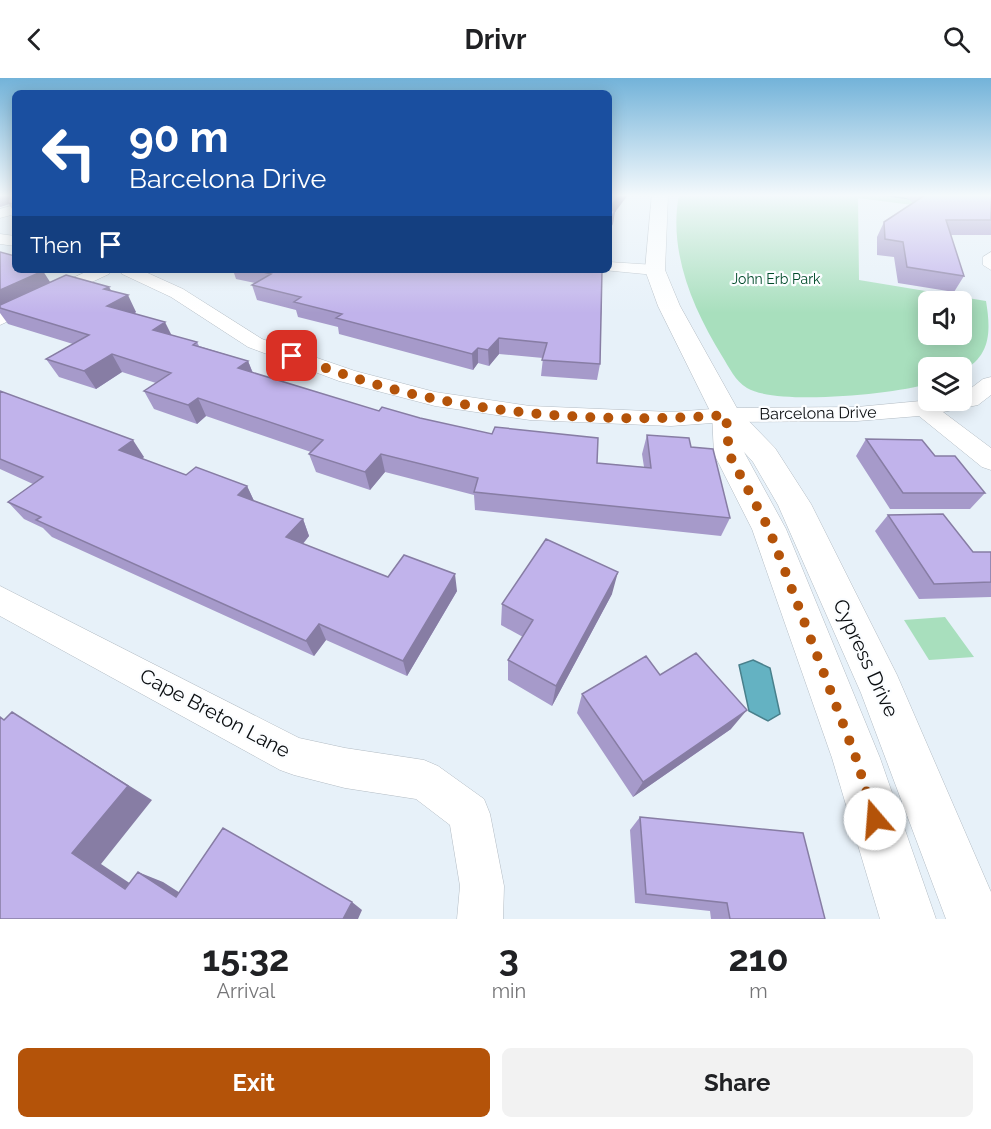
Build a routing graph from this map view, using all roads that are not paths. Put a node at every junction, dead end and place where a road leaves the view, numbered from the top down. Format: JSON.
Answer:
{"nodes":[{"id":1,"x":657,"y":234,"type":"edge"},
{"id":2,"x":612,"y":267,"type":"edge"},
{"id":3,"x":655,"y":270,"type":"junction"},
{"id":4,"x":97,"y":273,"type":"edge"},
{"id":5,"x":134,"y":273,"type":"edge"},
{"id":6,"x":0,"y":319,"type":"edge"},
{"id":7,"x":991,"y":384,"type":"edge"},
{"id":8,"x":972,"y":398,"type":"edge"},
{"id":9,"x":918,"y":409,"type":"edge"},
{"id":10,"x":927,"y":411,"type":"edge"},
{"id":11,"x":726,"y":415,"type":"junction"},
{"id":12,"x":991,"y":461,"type":"edge"},
{"id":13,"x":0,"y":600,"type":"edge"},
{"id":14,"x":480,"y":919,"type":"edge"},
{"id":15,"x":908,"y":919,"type":"edge"},
{"id":16,"x":974,"y":919,"type":"edge"}],
"edges":[{"from":1,"to":3,"type":"street","name":"Cypress Drive"},
{"from":2,"to":3,"type":"street"},
{"from":3,"to":11,"type":"street","name":"Cypress Drive"},
{"from":4,"to":6,"type":"street"},
{"from":5,"to":11,"type":"street","name":"Barcelona Drive"},
{"from":7,"to":8,"type":"street","name":"Barcelona Drive"},
{"from":9,"to":11,"type":"street","name":"Barcelona Drive"},
{"from":10,"to":12,"type":"street"},
{"from":11,"to":15,"type":"street","name":"Cypress Drive"},
{"from":11,"to":16,"type":"street","name":"Cypress Drive"},
{"from":13,"to":14,"type":"street","name":"Cape Breton Lane"}]}
